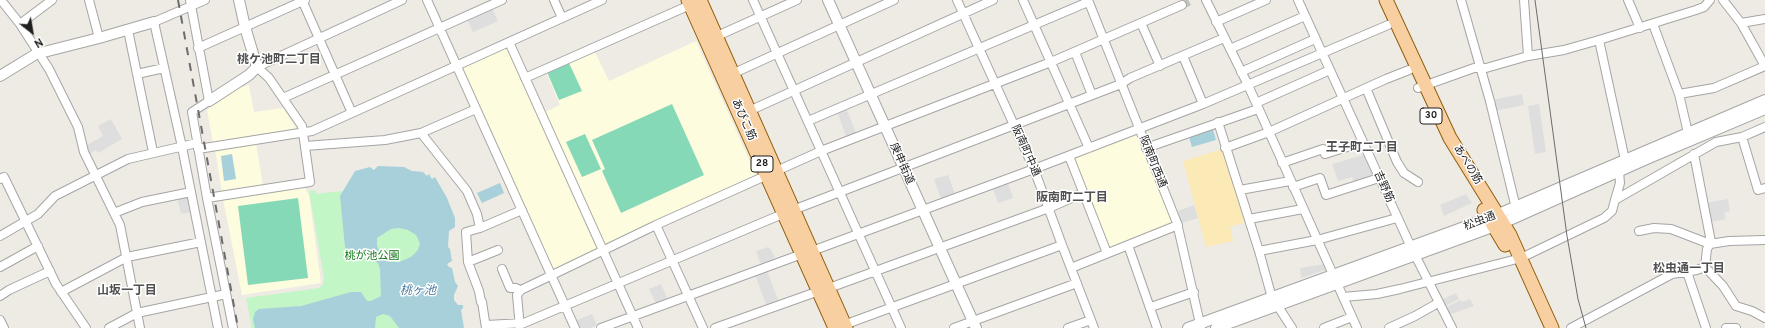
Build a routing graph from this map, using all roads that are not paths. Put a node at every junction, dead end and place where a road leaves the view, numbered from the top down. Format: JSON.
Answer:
{"nodes":[{"id":1,"x":1,"y":0,"type":"edge"},
{"id":2,"x":52,"y":0,"type":"edge"},
{"id":3,"x":89,"y":0,"type":"edge"},
{"id":4,"x":205,"y":0,"type":"edge"},
{"id":5,"x":239,"y":0,"type":"edge"},
{"id":6,"x":303,"y":0,"type":"edge"},
{"id":7,"x":402,"y":0,"type":"edge"},
{"id":8,"x":427,"y":0,"type":"edge"},
{"id":9,"x":502,"y":0,"type":"edge"},
{"id":10,"x":554,"y":0,"type":"edge"},
{"id":11,"x":602,"y":0,"type":"edge"},
{"id":12,"x":753,"y":0,"type":"edge"},
{"id":13,"x":797,"y":0,"type":"edge"},
{"id":14,"x":828,"y":0,"type":"edge"},
{"id":15,"x":894,"y":0,"type":"edge"},
{"id":16,"x":957,"y":0,"type":"edge"},
{"id":17,"x":993,"y":0,"type":"edge"},
{"id":18,"x":1023,"y":0,"type":"edge"},
{"id":19,"x":1206,"y":0,"type":"edge"},
{"id":20,"x":1266,"y":0,"type":"edge"},
{"id":21,"x":1298,"y":0,"type":"edge"},
{"id":22,"x":1377,"y":0,"type":"edge"},
{"id":23,"x":1386,"y":0,"type":"edge"},
{"id":24,"x":1461,"y":0,"type":"edge"},
{"id":25,"x":1524,"y":0,"type":"edge"},
{"id":26,"x":1628,"y":0,"type":"edge"},
{"id":27,"x":1710,"y":0,"type":"edge"},
{"id":28,"x":1723,"y":0,"type":"edge"},
{"id":29,"x":696,"y":1,"type":"edge"},
{"id":30,"x":1088,"y":1,"type":"edge"},
{"id":31,"x":190,"y":3,"type":"edge"},
{"id":32,"x":1182,"y":5,"type":"tunnel mouth"},
{"id":33,"x":963,"y":14,"type":"junction"},
{"id":34,"x":760,"y":16,"type":"junction"},
{"id":35,"x":1305,"y":16,"type":"junction"},
{"id":36,"x":562,"y":18,"type":"junction"},
{"id":37,"x":1765,"y":19,"type":"edge"},
{"id":38,"x":154,"y":22,"type":"junction"},
{"id":39,"x":1216,"y":22,"type":"junction"},
{"id":40,"x":1141,"y":23,"type":"junction"},
{"id":41,"x":1741,"y":23,"type":"junction"},
{"id":42,"x":20,"y":24,"type":"junction"},
{"id":43,"x":1653,"y":24,"type":"junction"},
{"id":44,"x":839,"y":25,"type":"junction"},
{"id":45,"x":1034,"y":25,"type":"junction"},
{"id":46,"x":1388,"y":25,"type":"junction"},
{"id":47,"x":245,"y":27,"type":"junction"},
{"id":48,"x":440,"y":28,"type":"junction"},
{"id":49,"x":1640,"y":28,"type":"junction"},
{"id":50,"x":128,"y":30,"type":"junction"},
{"id":51,"x":715,"y":37,"type":"junction"},
{"id":52,"x":99,"y":38,"type":"junction"},
{"id":53,"x":318,"y":38,"type":"junction"},
{"id":54,"x":1224,"y":38,"type":"junction"},
{"id":55,"x":1315,"y":39,"type":"junction"},
{"id":56,"x":1104,"y":40,"type":"junction"},
{"id":57,"x":1599,"y":40,"type":"junction"},
{"id":58,"x":509,"y":42,"type":"junction"},
{"id":59,"x":198,"y":48,"type":"junction"},
{"id":60,"x":978,"y":48,"type":"junction"},
{"id":61,"x":1230,"y":49,"type":"junction"},
{"id":62,"x":1075,"y":52,"type":"junction"},
{"id":63,"x":39,"y":53,"type":"junction"},
{"id":64,"x":1322,"y":53,"type":"junction"},
{"id":65,"x":777,"y":54,"type":"junction"},
{"id":66,"x":1183,"y":56,"type":"junction"},
{"id":67,"x":1528,"y":56,"type":"junction"},
{"id":68,"x":856,"y":62,"type":"junction"},
{"id":69,"x":1051,"y":62,"type":"junction"},
{"id":70,"x":456,"y":66,"type":"junction"},
{"id":71,"x":1160,"y":66,"type":"junction"},
{"id":72,"x":1765,"y":66,"type":"edge"},
{"id":73,"x":257,"y":67,"type":"junction"},
{"id":74,"x":164,"y":68,"type":"junction"},
{"id":75,"x":1480,"y":68,"type":"junction"},
{"id":76,"x":1330,"y":70,"type":"junction"},
{"id":77,"x":1409,"y":70,"type":"junction"},
{"id":78,"x":1241,"y":72,"type":"junction"},
{"id":79,"x":137,"y":74,"type":"junction"},
{"id":80,"x":334,"y":74,"type":"junction"},
{"id":81,"x":732,"y":74,"type":"junction"},
{"id":82,"x":0,"y":76,"type":"edge"},
{"id":83,"x":525,"y":78,"type":"junction"},
{"id":84,"x":994,"y":83,"type":"junction"},
{"id":85,"x":1121,"y":84,"type":"junction"},
{"id":86,"x":1248,"y":86,"type":"junction"},
{"id":87,"x":1421,"y":86,"type":"junction"},
{"id":88,"x":1366,"y":88,"type":"junction"},
{"id":89,"x":794,"y":90,"type":"junction"},
{"id":90,"x":1679,"y":94,"type":"junction"},
{"id":91,"x":871,"y":95,"type":"junction"},
{"id":92,"x":1092,"y":95,"type":"junction"},
{"id":93,"x":283,"y":98,"type":"junction"},
{"id":94,"x":1343,"y":98,"type":"junction"},
{"id":95,"x":1765,"y":100,"type":"edge"},
{"id":96,"x":208,"y":101,"type":"junction"},
{"id":97,"x":1070,"y":104,"type":"junction"},
{"id":98,"x":1203,"y":104,"type":"junction"},
{"id":99,"x":1257,"y":106,"type":"junction"},
{"id":100,"x":1765,"y":109,"type":"edge"},
{"id":101,"x":476,"y":110,"type":"junction"},
{"id":102,"x":749,"y":111,"type":"junction"},
{"id":103,"x":352,"y":113,"type":"junction"},
{"id":104,"x":808,"y":121,"type":"junction"},
{"id":105,"x":1218,"y":122,"type":"junction"},
{"id":106,"x":1014,"y":126,"type":"junction"},
{"id":107,"x":884,"y":127,"type":"junction"},
{"id":108,"x":1765,"y":127,"type":"edge"},
{"id":109,"x":1138,"y":128,"type":"junction"},
{"id":110,"x":1712,"y":131,"type":"junction"},
{"id":111,"x":303,"y":132,"type":"junction"},
{"id":112,"x":1269,"y":132,"type":"junction"},
{"id":113,"x":421,"y":133,"type":"junction"},
{"id":114,"x":1689,"y":137,"type":"junction"},
{"id":115,"x":1742,"y":137,"type":"junction"},
{"id":116,"x":1363,"y":142,"type":"junction"},
{"id":117,"x":1716,"y":142,"type":"junction"},
{"id":118,"x":198,"y":146,"type":"junction"},
{"id":119,"x":305,"y":146,"type":"junction"},
{"id":120,"x":182,"y":147,"type":"junction"},
{"id":121,"x":1089,"y":148,"type":"junction"},
{"id":122,"x":1146,"y":148,"type":"junction"},
{"id":123,"x":1226,"y":148,"type":"junction"},
{"id":124,"x":821,"y":150,"type":"junction"},
{"id":125,"x":153,"y":152,"type":"junction"},
{"id":126,"x":1694,"y":154,"type":"junction"},
{"id":127,"x":1069,"y":156,"type":"junction"},
{"id":128,"x":1625,"y":160,"type":"junction"},
{"id":129,"x":1282,"y":163,"type":"junction"},
{"id":130,"x":903,"y":168,"type":"junction"},
{"id":131,"x":1034,"y":169,"type":"junction"},
{"id":132,"x":1619,"y":171,"type":"junction"},
{"id":133,"x":771,"y":172,"type":"junction"},
{"id":134,"x":96,"y":176,"type":"junction"},
{"id":135,"x":1379,"y":178,"type":"junction"},
{"id":136,"x":0,"y":179,"type":"edge"},
{"id":137,"x":1418,"y":182,"type":"dead end"},
{"id":138,"x":1292,"y":184,"type":"junction"},
{"id":139,"x":1765,"y":188,"type":"edge"},
{"id":140,"x":1240,"y":190,"type":"junction"},
{"id":141,"x":191,"y":192,"type":"junction"},
{"id":142,"x":840,"y":192,"type":"junction"},
{"id":143,"x":1083,"y":194,"type":"junction"},
{"id":144,"x":207,"y":198,"type":"junction"},
{"id":145,"x":1616,"y":200,"type":"junction"},
{"id":146,"x":1049,"y":208,"type":"junction"},
{"id":147,"x":1516,"y":208,"type":"junction"},
{"id":148,"x":1303,"y":209,"type":"junction"},
{"id":149,"x":522,"y":210,"type":"junction"},
{"id":150,"x":922,"y":210,"type":"junction"},
{"id":151,"x":789,"y":212,"type":"junction"},
{"id":152,"x":114,"y":213,"type":"junction"},
{"id":153,"x":1397,"y":218,"type":"junction"},
{"id":154,"x":1249,"y":219,"type":"junction"},
{"id":155,"x":1496,"y":221,"type":"junction"},
{"id":156,"x":26,"y":222,"type":"junction"},
{"id":157,"x":656,"y":225,"type":"junction"},
{"id":158,"x":1178,"y":225,"type":"junction"},
{"id":159,"x":480,"y":228,"type":"junction"},
{"id":160,"x":1639,"y":231,"type":"dead end"},
{"id":161,"x":858,"y":233,"type":"junction"},
{"id":162,"x":0,"y":236,"type":"edge"},
{"id":163,"x":1317,"y":240,"type":"junction"},
{"id":164,"x":1765,"y":240,"type":"edge"},
{"id":165,"x":201,"y":242,"type":"junction"},
{"id":166,"x":1710,"y":244,"type":"junction"},
{"id":167,"x":1128,"y":245,"type":"junction"},
{"id":168,"x":38,"y":246,"type":"junction"},
{"id":169,"x":1062,"y":246,"type":"junction"},
{"id":170,"x":939,"y":248,"type":"junction"},
{"id":171,"x":498,"y":250,"type":"dead end"},
{"id":172,"x":603,"y":251,"type":"junction"},
{"id":173,"x":1259,"y":251,"type":"junction"},
{"id":174,"x":1413,"y":251,"type":"junction"},
{"id":175,"x":807,"y":252,"type":"junction"},
{"id":176,"x":1107,"y":253,"type":"junction"},
{"id":177,"x":127,"y":257,"type":"junction"},
{"id":178,"x":672,"y":259,"type":"junction"},
{"id":179,"x":1517,"y":260,"type":"junction"},
{"id":180,"x":468,"y":262,"type":"junction"},
{"id":181,"x":0,"y":267,"type":"edge"},
{"id":182,"x":1705,"y":267,"type":"junction"},
{"id":183,"x":1071,"y":268,"type":"junction"},
{"id":184,"x":502,"y":269,"type":"dead end"},
{"id":185,"x":875,"y":270,"type":"junction"},
{"id":186,"x":50,"y":271,"type":"junction"},
{"id":187,"x":1687,"y":272,"type":"junction"},
{"id":188,"x":551,"y":276,"type":"junction"},
{"id":189,"x":1335,"y":279,"type":"junction"},
{"id":190,"x":1427,"y":282,"type":"junction"},
{"id":191,"x":618,"y":283,"type":"junction"},
{"id":192,"x":1077,"y":283,"type":"junction"},
{"id":193,"x":955,"y":284,"type":"junction"},
{"id":194,"x":520,"y":290,"type":"junction"},
{"id":195,"x":824,"y":290,"type":"junction"},
{"id":196,"x":61,"y":292,"type":"junction"},
{"id":197,"x":1194,"y":292,"type":"junction"},
{"id":198,"x":226,"y":294,"type":"junction"},
{"id":199,"x":0,"y":296,"type":"edge"},
{"id":200,"x":211,"y":296,"type":"junction"},
{"id":201,"x":688,"y":296,"type":"junction"},
{"id":202,"x":1343,"y":297,"type":"junction"},
{"id":203,"x":1274,"y":302,"type":"junction"},
{"id":204,"x":1438,"y":303,"type":"junction"},
{"id":205,"x":564,"y":304,"type":"junction"},
{"id":206,"x":1151,"y":307,"type":"junction"},
{"id":207,"x":892,"y":308,"type":"junction"},
{"id":208,"x":137,"y":313,"type":"junction"},
{"id":209,"x":633,"y":316,"type":"junction"},
{"id":210,"x":1352,"y":317,"type":"junction"},
{"id":211,"x":1765,"y":318,"type":"edge"},
{"id":212,"x":0,"y":320,"type":"edge"},
{"id":213,"x":1091,"y":320,"type":"junction"},
{"id":214,"x":520,"y":325,"type":"edge"},
{"id":215,"x":974,"y":325,"type":"edge"},
{"id":216,"x":1201,"y":326,"type":"edge"},
{"id":217,"x":486,"y":327,"type":"edge"},
{"id":218,"x":839,"y":327,"type":"edge"},
{"id":219,"x":4,"y":328,"type":"edge"},
{"id":220,"x":86,"y":328,"type":"edge"},
{"id":221,"x":109,"y":328,"type":"edge"},
{"id":222,"x":140,"y":328,"type":"edge"},
{"id":223,"x":218,"y":328,"type":"edge"},
{"id":224,"x":233,"y":328,"type":"edge"},
{"id":225,"x":575,"y":328,"type":"edge"},
{"id":226,"x":601,"y":328,"type":"edge"},
{"id":227,"x":638,"y":328,"type":"edge"},
{"id":228,"x":702,"y":328,"type":"edge"},
{"id":229,"x":715,"y":328,"type":"edge"},
{"id":230,"x":901,"y":328,"type":"edge"},
{"id":231,"x":954,"y":328,"type":"edge"},
{"id":232,"x":1068,"y":328,"type":"edge"},
{"id":233,"x":1094,"y":328,"type":"edge"},
{"id":234,"x":1157,"y":328,"type":"edge"},
{"id":235,"x":1188,"y":328,"type":"edge"},
{"id":236,"x":1216,"y":328,"type":"edge"},
{"id":237,"x":1292,"y":328,"type":"edge"},
{"id":238,"x":1324,"y":328,"type":"edge"},
{"id":239,"x":1357,"y":328,"type":"edge"},
{"id":240,"x":1389,"y":328,"type":"edge"},
{"id":241,"x":1452,"y":328,"type":"edge"},
{"id":242,"x":1543,"y":328,"type":"edge"},
{"id":243,"x":1552,"y":328,"type":"edge"},
{"id":244,"x":1571,"y":328,"type":"edge"},
{"id":245,"x":1706,"y":328,"type":"edge"},
{"id":246,"x":1726,"y":328,"type":"edge"},
{"id":247,"x":1736,"y":328,"type":"edge"}],
"edges":[{"from":1,"to":42,"type":"street"},
{"from":2,"to":42,"type":"street"},
{"from":3,"to":52,"type":"street"},
{"from":4,"to":31,"type":"street"},
{"from":5,"to":47,"type":"street"},
{"from":6,"to":47,"type":"street"},
{"from":6,"to":53,"type":"street"},
{"from":7,"to":53,"type":"street"},
{"from":8,"to":48,"type":"street"},
{"from":9,"to":48,"type":"street"},
{"from":10,"to":36,"type":"street"},
{"from":11,"to":36,"type":"street"},
{"from":12,"to":34,"type":"street"},
{"from":13,"to":34,"type":"street"},
{"from":14,"to":44,"type":"street","name":"庚申街道"},
{"from":15,"to":44,"type":"street"},
{"from":16,"to":33,"type":"street","name":"阪南町中通"},
{"from":17,"to":33,"type":"street"},
{"from":18,"to":45,"type":"street"},
{"from":19,"to":39,"type":"street"},
{"from":20,"to":39,"type":"street"},
{"from":21,"to":35,"type":"street","name":"吉野筋"},
{"from":22,"to":46,"type":"main road","name":"あべの筋","number":"30"},
{"from":23,"to":87,"type":"main road","name":"あべの筋","number":"30"},
{"from":24,"to":75,"type":"street"},
{"from":25,"to":67,"type":"street"},
{"from":26,"to":49,"type":"street"},
{"from":27,"to":43,"type":"street"},
{"from":28,"to":41,"type":"street"},
{"from":29,"to":51,"type":"main road","name":"あびこ筋","number":"28"},
{"from":29,"to":83,"type":"street"},
{"from":29,"to":133,"type":"main road","name":"あびこ筋","number":"28"},
{"from":30,"to":45,"type":"street"},
{"from":30,"to":56,"type":"street","name":"阪南町西通"},
{"from":31,"to":38,"type":"street"},
{"from":31,"to":59,"type":"street"},
{"from":32,"to":40,"type":"street"},
{"from":33,"to":60,"type":"street","name":"阪南町中通"},
{"from":33,"to":68,"type":"street"},
{"from":34,"to":51,"type":"street"},
{"from":34,"to":65,"type":"street"},
{"from":35,"to":55,"type":"street","name":"吉野筋"},
{"from":35,"to":61,"type":"street"},
{"from":36,"to":58,"type":"street"},
{"from":37,"to":41,"type":"street"},
{"from":38,"to":50,"type":"street"},
{"from":38,"to":74,"type":"street"},
{"from":39,"to":54,"type":"street"},
{"from":40,"to":56,"type":"street"},
{"from":40,"to":71,"type":"street"},
{"from":41,"to":72,"type":"street"},
{"from":42,"to":63,"type":"street"},
{"from":43,"to":49,"type":"street"},
{"from":43,"to":90,"type":"street"},
{"from":44,"to":65,"type":"street"},
{"from":44,"to":68,"type":"street","name":"庚申街道"},
{"from":45,"to":60,"type":"street"},
{"from":45,"to":69,"type":"street"},
{"from":46,"to":64,"type":"street"},
{"from":46,"to":77,"type":"main road","name":"あべの筋","number":"30"},
{"from":47,"to":59,"type":"street"},
{"from":47,"to":73,"type":"street"},
{"from":48,"to":70,"type":"street"},
{"from":48,"to":80,"type":"street"},
{"from":49,"to":57,"type":"street"},
{"from":50,"to":52,"type":"street"},
{"from":50,"to":79,"type":"street"},
{"from":51,"to":81,"type":"main road","name":"あびこ筋","number":"28"},
{"from":52,"to":63,"type":"street"},
{"from":53,"to":73,"type":"street"},
{"from":53,"to":80,"type":"street"},
{"from":54,"to":61,"type":"street"},
{"from":54,"to":66,"type":"street"},
{"from":55,"to":64,"type":"street","name":"吉野筋"},
{"from":55,"to":78,"type":"street"},
{"from":56,"to":62,"type":"street"},
{"from":56,"to":85,"type":"street","name":"阪南町西通"},
{"from":57,"to":67,"type":"street"},
{"from":57,"to":128,"type":"street"},
{"from":58,"to":70,"type":"street"},
{"from":58,"to":83,"type":"street"},
{"from":59,"to":96,"type":"street"},
{"from":60,"to":84,"type":"street","name":"阪南町中通"},
{"from":60,"to":91,"type":"street"},
{"from":61,"to":78,"type":"street"},
{"from":62,"to":69,"type":"street"},
{"from":62,"to":92,"type":"street"},
{"from":63,"to":82,"type":"street"},
{"from":63,"to":134,"type":"street"},
{"from":64,"to":76,"type":"street","name":"吉野筋"},
{"from":64,"to":86,"type":"street"},
{"from":65,"to":81,"type":"street"},
{"from":65,"to":89,"type":"street"},
{"from":66,"to":71,"type":"street"},
{"from":66,"to":98,"type":"street"},
{"from":67,"to":75,"type":"street"},
{"from":68,"to":89,"type":"street"},
{"from":68,"to":91,"type":"street","name":"庚申街道"},
{"from":69,"to":84,"type":"street"},
{"from":69,"to":97,"type":"street"},
{"from":70,"to":101,"type":"street"},
{"from":70,"to":103,"type":"street"},
{"from":71,"to":85,"type":"street"},
{"from":72,"to":90,"type":"street"},
{"from":73,"to":93,"type":"street"},
{"from":73,"to":96,"type":"street"},
{"from":74,"to":79,"type":"street"},
{"from":74,"to":120,"type":"street"},
{"from":75,"to":87,"type":"street"},
{"from":75,"to":147,"type":"street"},
{"from":76,"to":94,"type":"street","name":"吉野筋"},
{"from":76,"to":99,"type":"street"},
{"from":77,"to":87,"type":"main road","name":"あべの筋","number":"30"},
{"from":77,"to":88,"type":"street"},
{"from":78,"to":86,"type":"street"},
{"from":79,"to":125,"type":"street"},
{"from":80,"to":93,"type":"street"},
{"from":80,"to":103,"type":"street"},
{"from":81,"to":102,"type":"main road","name":"あびこ筋","number":"28"},
{"from":83,"to":172,"type":"street"},
{"from":84,"to":106,"type":"street","name":"阪南町中通"},
{"from":84,"to":107,"type":"street"},
{"from":85,"to":92,"type":"street"},
{"from":85,"to":109,"type":"street","name":"阪南町西通"},
{"from":86,"to":98,"type":"street"},
{"from":86,"to":99,"type":"street"},
{"from":87,"to":155,"type":"main road","name":"あべの筋","number":"30"},
{"from":88,"to":94,"type":"street"},
{"from":88,"to":137,"type":"street"},
{"from":89,"to":102,"type":"street"},
{"from":89,"to":104,"type":"street"},
{"from":90,"to":114,"type":"street"},
{"from":91,"to":104,"type":"street"},
{"from":91,"to":107,"type":"street","name":"庚申街道"},
{"from":92,"to":97,"type":"street"},
{"from":93,"to":111,"type":"street"},
{"from":94,"to":112,"type":"street"},
{"from":94,"to":116,"type":"street","name":"吉野筋"},
{"from":95,"to":114,"type":"street","name":"松虫通"},
{"from":96,"to":118,"type":"street"},
{"from":97,"to":106,"type":"street"},
{"from":97,"to":121,"type":"street"},
{"from":98,"to":109,"type":"street"},
{"from":99,"to":105,"type":"street"},
{"from":99,"to":112,"type":"street"},
{"from":100,"to":110,"type":"street","name":"松虫通"},
{"from":101,"to":113,"type":"street"},
{"from":101,"to":149,"type":"street"},
{"from":102,"to":133,"type":"main road","name":"あびこ筋","number":"28"},
{"from":103,"to":111,"type":"street"},
{"from":104,"to":124,"type":"street"},
{"from":105,"to":122,"type":"street"},
{"from":105,"to":123,"type":"street"},
{"from":106,"to":130,"type":"street"},
{"from":106,"to":131,"type":"street","name":"阪南町中通"},
{"from":107,"to":124,"type":"street"},
{"from":107,"to":130,"type":"street","name":"庚申街道"},
{"from":108,"to":115,"type":"street"},
{"from":109,"to":121,"type":"street"},
{"from":109,"to":122,"type":"street","name":"阪南町西通"},
{"from":110,"to":114,"type":"street","name":"松虫通"},
{"from":110,"to":117,"type":"street"},
{"from":111,"to":118,"type":"street"},
{"from":111,"to":119,"type":"street"},
{"from":112,"to":123,"type":"street"},
{"from":112,"to":129,"type":"street"},
{"from":113,"to":119,"type":"street"},
{"from":113,"to":159,"type":"street"},
{"from":114,"to":128,"type":"street","name":"松虫通"},
{"from":114,"to":132,"type":"street","name":"松虫通"},
{"from":115,"to":117,"type":"street"},
{"from":115,"to":139,"type":"street"},
{"from":116,"to":129,"type":"street"},
{"from":116,"to":135,"type":"street","name":"吉野筋"},
{"from":117,"to":126,"type":"street"},
{"from":118,"to":120,"type":"street"},
{"from":118,"to":144,"type":"street"},
{"from":119,"to":144,"type":"street"},
{"from":120,"to":125,"type":"street"},
{"from":120,"to":141,"type":"street"},
{"from":121,"to":127,"type":"street"},
{"from":122,"to":158,"type":"street","name":"阪南町西通"},
{"from":123,"to":140,"type":"street"},
{"from":124,"to":133,"type":"street"},
{"from":124,"to":142,"type":"street"},
{"from":125,"to":134,"type":"street"},
{"from":126,"to":145,"type":"street"},
{"from":126,"to":166,"type":"street"},
{"from":127,"to":131,"type":"street"},
{"from":127,"to":143,"type":"street"},
{"from":128,"to":147,"type":"street","name":"松虫通"},
{"from":129,"to":138,"type":"street"},
{"from":130,"to":142,"type":"street"},
{"from":130,"to":150,"type":"street","name":"庚申街道"},
{"from":131,"to":146,"type":"street","name":"阪南町中通"},
{"from":131,"to":150,"type":"street"},
{"from":132,"to":145,"type":"street"},
{"from":132,"to":155,"type":"street","name":"松虫通"},
{"from":133,"to":151,"type":"main road","name":"あびこ筋","number":"28"},
{"from":133,"to":157,"type":"street"},
{"from":134,"to":152,"type":"street"},
{"from":134,"to":156,"type":"street"},
{"from":135,"to":138,"type":"street"},
{"from":135,"to":153,"type":"street","name":"吉野筋"},
{"from":136,"to":156,"type":"street"},
{"from":138,"to":140,"type":"street"},
{"from":138,"to":148,"type":"street"},
{"from":140,"to":154,"type":"street"},
{"from":141,"to":152,"type":"street"},
{"from":141,"to":165,"type":"street"},
{"from":142,"to":151,"type":"street"},
{"from":142,"to":161,"type":"street"},
{"from":143,"to":146,"type":"street"},
{"from":143,"to":176,"type":"street"},
{"from":144,"to":198,"type":"street"},
{"from":145,"to":179,"type":"street"},
{"from":146,"to":169,"type":"street","name":"阪南町中通"},
{"from":146,"to":170,"type":"street"},
{"from":147,"to":155,"type":"street","name":"松虫通"},
{"from":148,"to":154,"type":"street"},
{"from":148,"to":163,"type":"street"},
{"from":149,"to":159,"type":"street"},
{"from":149,"to":188,"type":"street"},
{"from":150,"to":161,"type":"street"},
{"from":150,"to":170,"type":"street","name":"庚申街道"},
{"from":151,"to":175,"type":"main road","name":"あびこ筋","number":"28"},
{"from":151,"to":178,"type":"street"},
{"from":152,"to":177,"type":"street"},
{"from":153,"to":163,"type":"street"},
{"from":153,"to":174,"type":"street","name":"吉野筋"},
{"from":154,"to":173,"type":"street"},
{"from":155,"to":174,"type":"street","name":"松虫通"},
{"from":155,"to":179,"type":"main road","name":"あべの筋","number":"30"},
{"from":156,"to":162,"type":"street"},
{"from":156,"to":168,"type":"street"},
{"from":157,"to":172,"type":"street"},
{"from":157,"to":178,"type":"street"},
{"from":158,"to":167,"type":"street"},
{"from":158,"to":197,"type":"street","name":"阪南町西通"},
{"from":159,"to":180,"type":"street"},
{"from":160,"to":166,"type":"street"},
{"from":161,"to":175,"type":"street"},
{"from":161,"to":185,"type":"street"},
{"from":163,"to":173,"type":"street"},
{"from":163,"to":189,"type":"street"},
{"from":164,"to":166,"type":"street"},
{"from":165,"to":177,"type":"street"},
{"from":165,"to":200,"type":"street"},
{"from":166,"to":182,"type":"street"},
{"from":167,"to":176,"type":"street"},
{"from":167,"to":206,"type":"street"},
{"from":168,"to":181,"type":"street"},
{"from":168,"to":186,"type":"street"},
{"from":169,"to":183,"type":"street","name":"阪南町中通"},
{"from":169,"to":193,"type":"street"},
{"from":170,"to":185,"type":"street"},
{"from":170,"to":193,"type":"street","name":"庚申街道"},
{"from":171,"to":180,"type":"street"},
{"from":172,"to":188,"type":"street"},
{"from":172,"to":191,"type":"street"},
{"from":173,"to":203,"type":"street"},
{"from":174,"to":189,"type":"street","name":"松虫通"},
{"from":174,"to":190,"type":"street","name":"吉野筋"},
{"from":175,"to":195,"type":"main road","name":"あびこ筋","number":"28"},
{"from":175,"to":201,"type":"street"},
{"from":176,"to":183,"type":"street"},
{"from":177,"to":196,"type":"street"},
{"from":177,"to":208,"type":"street"},
{"from":178,"to":191,"type":"street"},
{"from":178,"to":201,"type":"street"},
{"from":179,"to":190,"type":"street"},
{"from":179,"to":242,"type":"main road","name":"あべの筋","number":"30"},
{"from":179,"to":243,"type":"main road","name":"あべの筋","number":"30"},
{"from":180,"to":217,"type":"street"},
{"from":182,"to":187,"type":"street"},
{"from":182,"to":211,"type":"street"},
{"from":183,"to":192,"type":"street","name":"阪南町中通"},
{"from":184,"to":194,"type":"street"},
{"from":185,"to":195,"type":"street"},
{"from":185,"to":207,"type":"street"},
{"from":186,"to":196,"type":"street"},
{"from":186,"to":199,"type":"street"},
{"from":187,"to":244,"type":"street"},
{"from":187,"to":245,"type":"street"},
{"from":188,"to":194,"type":"street"},
{"from":188,"to":205,"type":"street"},
{"from":189,"to":202,"type":"street"},
{"from":189,"to":203,"type":"street","name":"松虫通"},
{"from":190,"to":202,"type":"street"},
{"from":190,"to":204,"type":"street","name":"吉野筋"},
{"from":191,"to":205,"type":"street"},
{"from":191,"to":209,"type":"street"},
{"from":192,"to":213,"type":"street","name":"阪南町中通"},
{"from":192,"to":215,"type":"street"},
{"from":193,"to":207,"type":"street"},
{"from":193,"to":215,"type":"street","name":"庚申街道"},
{"from":194,"to":214,"type":"street"},
{"from":195,"to":218,"type":"main road","name":"あびこ筋","number":"28"},
{"from":195,"to":229,"type":"street"},
{"from":196,"to":220,"type":"street"},
{"from":197,"to":206,"type":"street"},
{"from":197,"to":216,"type":"street","name":"阪南町西通"},
{"from":198,"to":200,"type":"street"},
{"from":198,"to":224,"type":"street"},
{"from":200,"to":208,"type":"street"},
{"from":200,"to":223,"type":"street"},
{"from":201,"to":209,"type":"street"},
{"from":201,"to":228,"type":"street"},
{"from":202,"to":210,"type":"street"},
{"from":203,"to":216,"type":"street","name":"松虫通"},
{"from":203,"to":236,"type":"street","name":"松虫通"},
{"from":203,"to":237,"type":"street"},
{"from":204,"to":240,"type":"street"},
{"from":204,"to":241,"type":"street","name":"吉野筋"},
{"from":205,"to":214,"type":"street"},
{"from":205,"to":225,"type":"street"},
{"from":206,"to":234,"type":"street"},
{"from":207,"to":218,"type":"street"},
{"from":207,"to":230,"type":"street"},
{"from":208,"to":221,"type":"street"},
{"from":208,"to":222,"type":"street"},
{"from":209,"to":226,"type":"street"},
{"from":209,"to":227,"type":"street"},
{"from":210,"to":238,"type":"street"},
{"from":210,"to":239,"type":"street"},
{"from":212,"to":219,"type":"street"},
{"from":213,"to":232,"type":"street"},
{"from":213,"to":233,"type":"street","name":"阪南町中通"},
{"from":214,"to":217,"type":"street"},
{"from":215,"to":231,"type":"street"},
{"from":216,"to":235,"type":"street","name":"松虫通"},
{"from":246,"to":247,"type":"street"}]}
